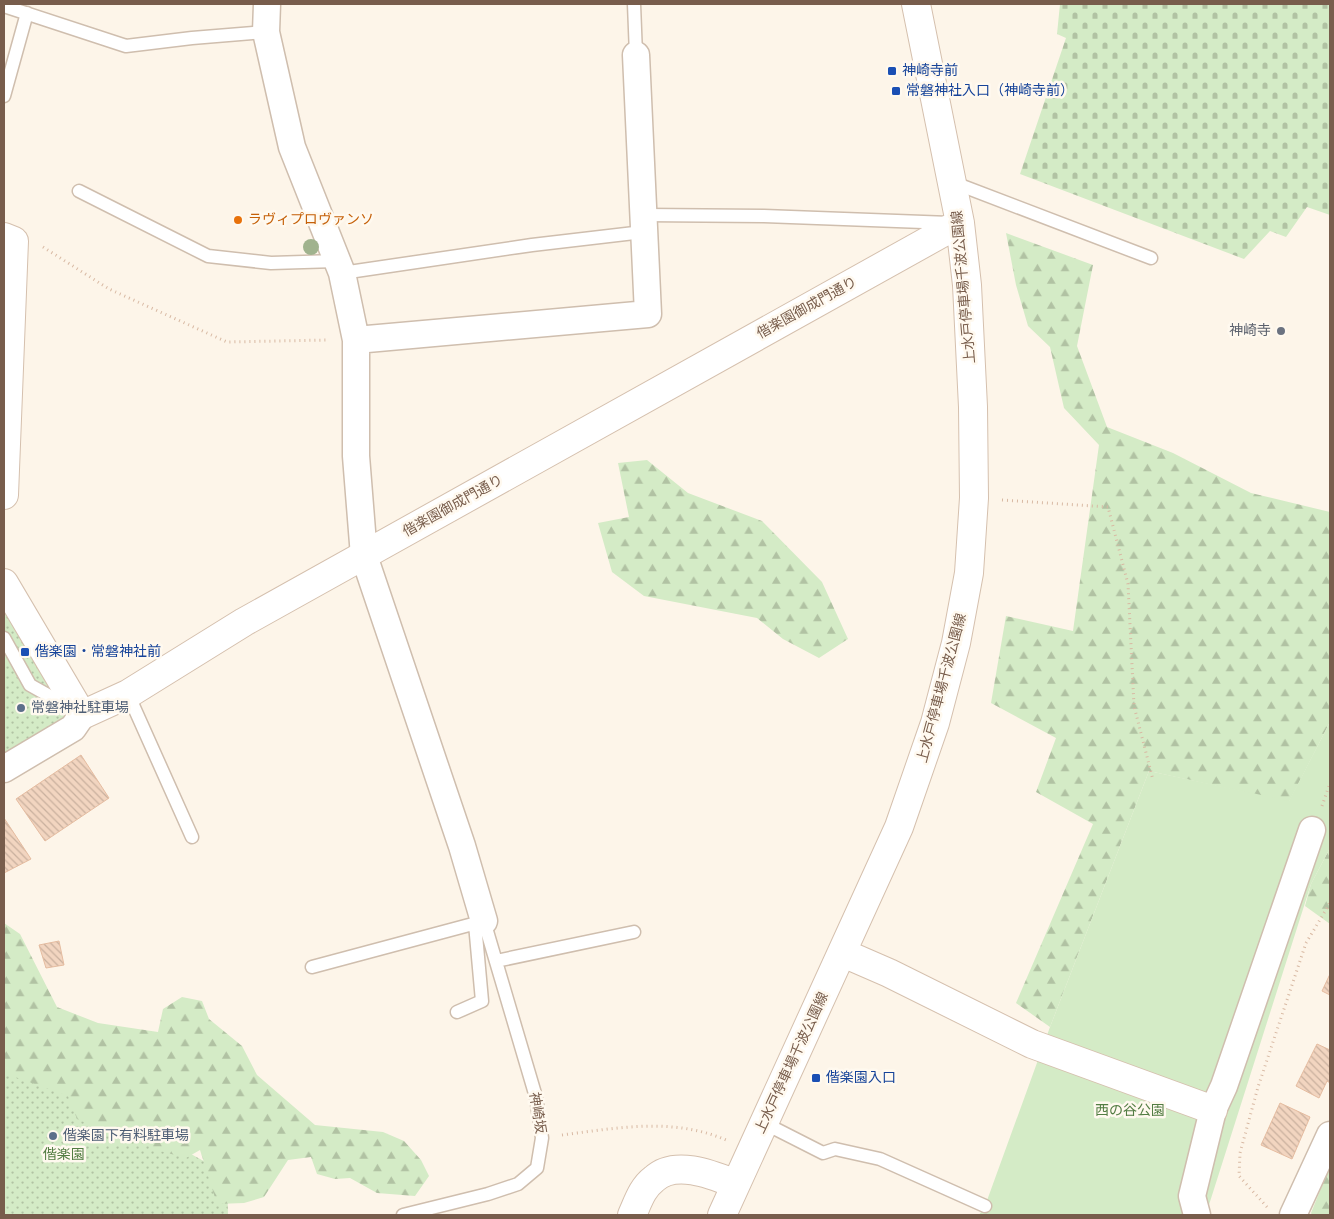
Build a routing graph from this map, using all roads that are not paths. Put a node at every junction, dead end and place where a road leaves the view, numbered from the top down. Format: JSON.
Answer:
{"nodes":[{"id":1,"x":267,"y":4,"type":"edge"},
{"id":2,"x":634,"y":4,"type":"edge"},
{"id":3,"x":916,"y":4,"type":"edge"},
{"id":4,"x":4,"y":6,"type":"edge"},
{"id":5,"x":27,"y":13,"type":"junction"},
{"id":6,"x":266,"y":32,"type":"junction"},
{"id":7,"x":636,"y":55,"type":"joint"},
{"id":8,"x":4,"y":96,"type":"edge"},
{"id":9,"x":952,"y":182,"type":"junction"},
{"id":10,"x":79,"y":191,"type":"dead end"},
{"id":11,"x":643,"y":223,"type":"junction"},
{"id":12,"x":960,"y":224,"type":"junction"},
{"id":13,"x":9,"y":239,"type":"edge"},
{"id":14,"x":1151,"y":258,"type":"dead end"},
{"id":15,"x":339,"y":267,"type":"junction"},
{"id":16,"x":356,"y":340,"type":"junction"},
{"id":17,"x":4,"y":495,"type":"edge"},
{"id":18,"x":364,"y":556,"type":"junction"},
{"id":19,"x":4,"y":583,"type":"edge"},
{"id":20,"x":4,"y":638,"type":"edge"},
{"id":21,"x":128,"y":694,"type":"junction"},
{"id":22,"x":82,"y":715,"type":"junction"},
{"id":23,"x":4,"y":769,"type":"edge"},
{"id":24,"x":1312,"y":830,"type":"dead end"},
{"id":25,"x":192,"y":836,"type":"dead end"},
{"id":26,"x":480,"y":922,"type":"junction"},
{"id":27,"x":634,"y":932,"type":"dead end"},
{"id":28,"x":843,"y":953,"type":"junction"},
{"id":29,"x":496,"y":961,"type":"junction"},
{"id":30,"x":312,"y":967,"type":"dead end"},
{"id":31,"x":457,"y":1012,"type":"dead end"},
{"id":32,"x":1213,"y":1110,"type":"junction"},
{"id":33,"x":764,"y":1123,"type":"junction"},
{"id":34,"x":1330,"y":1135,"type":"edge"},
{"id":35,"x":736,"y":1184,"type":"junction"},
{"id":36,"x":984,"y":1206,"type":"dead end"},
{"id":37,"x":1280,"y":1212,"type":"edge"},
{"id":38,"x":403,"y":1215,"type":"edge"},
{"id":39,"x":632,"y":1215,"type":"edge"},
{"id":40,"x":722,"y":1215,"type":"edge"},
{"id":41,"x":1197,"y":1215,"type":"edge"}],
"edges":[{"from":1,"to":6,"type":"street"},
{"from":2,"to":7,"type":"lane"},
{"from":3,"to":9,"type":"street","name":"上水戸停車場千波公園線"},
{"from":4,"to":5,"type":"lane"},
{"from":5,"to":6,"type":"lane"},
{"from":5,"to":8,"type":"lane"},
{"from":6,"to":15,"type":"street"},
{"from":7,"to":11,"type":"street"},
{"from":9,"to":12,"type":"street","name":"上水戸停車場千波公園線"},
{"from":9,"to":14,"type":"lane"},
{"from":10,"to":15,"type":"lane"},
{"from":11,"to":12,"type":"lane"},
{"from":11,"to":15,"type":"lane"},
{"from":11,"to":16,"type":"street"},
{"from":12,"to":18,"type":"street","name":"偕楽園御成門通り"},
{"from":12,"to":28,"type":"street","name":"上水戸停車場千波公園線"},
{"from":13,"to":17,"type":"street"},
{"from":15,"to":16,"type":"street"},
{"from":16,"to":18,"type":"street"},
{"from":18,"to":21,"type":"street","name":"偕楽園御成門通り"},
{"from":18,"to":26,"type":"street"},
{"from":19,"to":22,"type":"street"},
{"from":20,"to":22,"type":"lane"},
{"from":21,"to":22,"type":"street","name":"偕楽園御成門通り"},
{"from":21,"to":25,"type":"lane"},
{"from":22,"to":23,"type":"street"},
{"from":24,"to":32,"type":"street"},
{"from":26,"to":29,"type":"lane","name":"神崎坂"},
{"from":26,"to":30,"type":"lane"},
{"from":26,"to":31,"type":"lane"},
{"from":27,"to":29,"type":"lane"},
{"from":28,"to":32,"type":"street"},
{"from":28,"to":33,"type":"street","name":"上水戸停車場千波公園線"},
{"from":29,"to":38,"type":"lane","name":"神崎坂"},
{"from":32,"to":41,"type":"street"},
{"from":33,"to":35,"type":"street","name":"上水戸停車場千波公園線"},
{"from":33,"to":36,"type":"lane"},
{"from":34,"to":37,"type":"street"},
{"from":35,"to":39,"type":"street"},
{"from":35,"to":40,"type":"street","name":"上水戸停車場千波公園線"}]}
